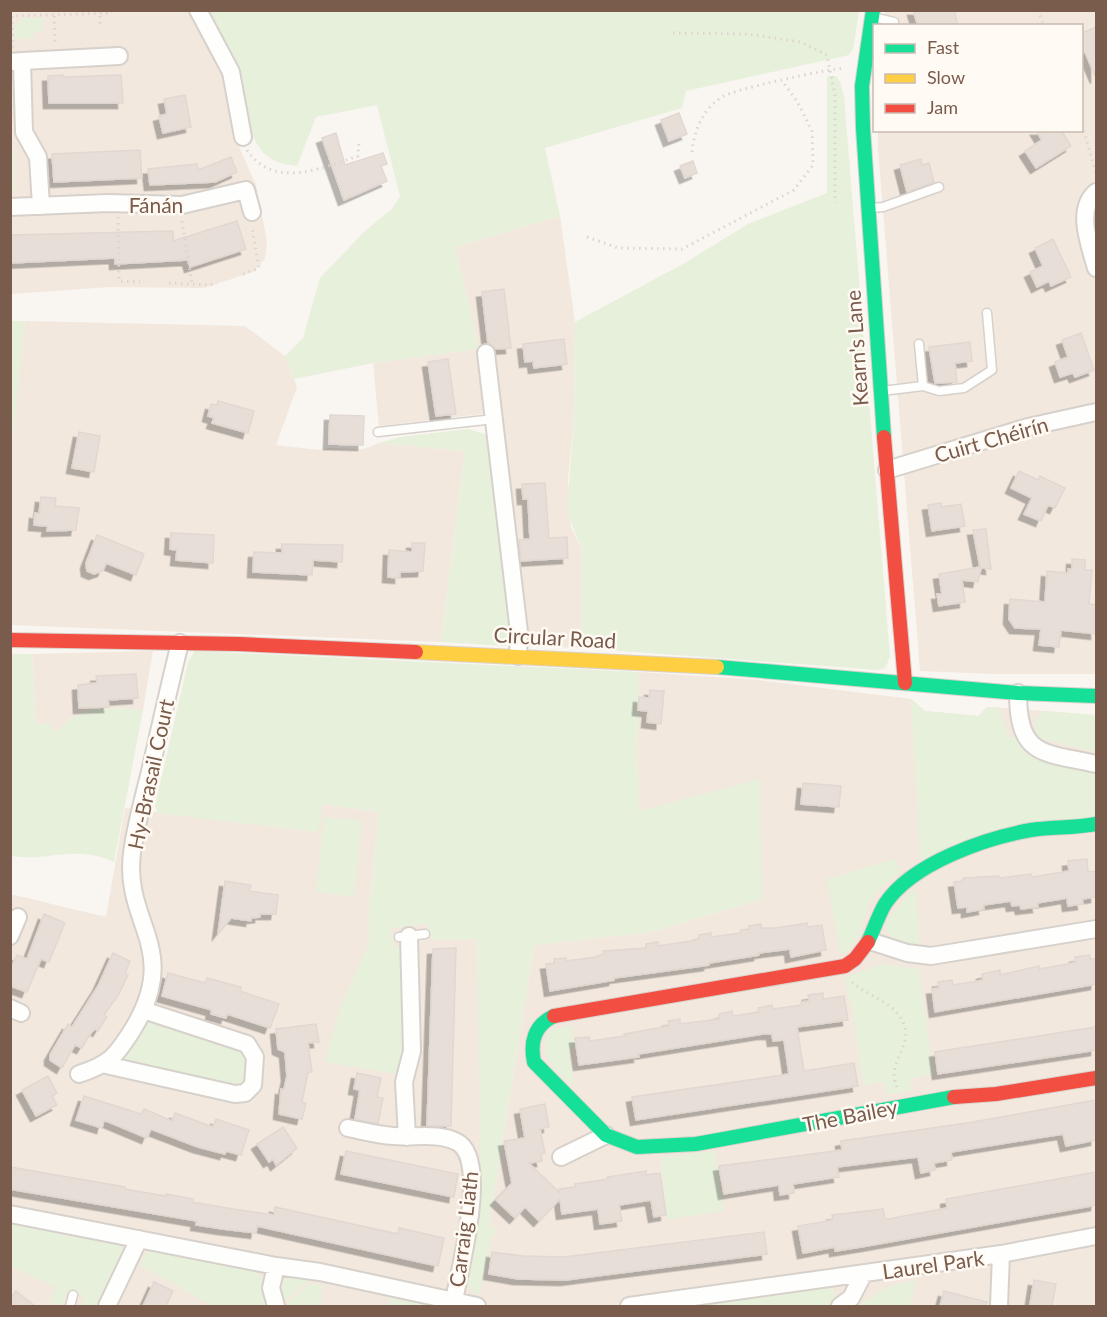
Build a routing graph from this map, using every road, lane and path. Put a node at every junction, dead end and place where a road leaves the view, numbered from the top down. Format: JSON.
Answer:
{"nodes":[{"id":1,"x":20,"y":10,"type":"edge"},
{"id":2,"x":198,"y":10,"type":"edge"},
{"id":3,"x":54,"y":12,"type":"edge"},
{"id":4,"x":100,"y":12,"type":"edge"},
{"id":5,"x":112,"y":13,"type":"dead end"},
{"id":6,"x":11,"y":14,"type":"edge"},
{"id":7,"x":872,"y":14,"type":"edge"},
{"id":8,"x":894,"y":22,"type":"dead end"},
{"id":9,"x":100,"y":24,"type":"dead end"},
{"id":10,"x":672,"y":33,"type":"dead end"},
{"id":11,"x":119,"y":56,"type":"dead end"},
{"id":12,"x":55,"y":60,"type":"junction"},
{"id":13,"x":16,"y":62,"type":"edge"},
{"id":14,"x":865,"y":67,"type":"junction"},
{"id":15,"x":831,"y":69,"type":"junction"},
{"id":16,"x":782,"y":81,"type":"junction"},
{"id":17,"x":868,"y":90,"type":"edge"},
{"id":18,"x":1083,"y":128,"type":"edge"},
{"id":19,"x":243,"y":137,"type":"joint"},
{"id":20,"x":359,"y":141,"type":"dead end"},
{"id":21,"x":692,"y":152,"type":"dead end"},
{"id":22,"x":1096,"y":173,"type":"edge"},
{"id":23,"x":939,"y":187,"type":"dead end"},
{"id":24,"x":1096,"y":192,"type":"edge"},
{"id":25,"x":835,"y":203,"type":"dead end"},
{"id":26,"x":114,"y":204,"type":"junction"},
{"id":27,"x":41,"y":206,"type":"junction"},
{"id":28,"x":180,"y":206,"type":"junction"},
{"id":29,"x":10,"y":207,"type":"edge"},
{"id":30,"x":868,"y":209,"type":"junction"},
{"id":31,"x":252,"y":212,"type":"joint"},
{"id":32,"x":587,"y":237,"type":"dead end"},
{"id":33,"x":1096,"y":268,"type":"edge"},
{"id":34,"x":243,"y":274,"type":"dead end"},
{"id":35,"x":140,"y":282,"type":"dead end"},
{"id":36,"x":169,"y":283,"type":"dead end"},
{"id":37,"x":217,"y":283,"type":"dead end"},
{"id":38,"x":192,"y":284,"type":"junction"},
{"id":39,"x":987,"y":314,"type":"dead end"},
{"id":40,"x":919,"y":344,"type":"dead end"},
{"id":41,"x":486,"y":353,"type":"dead end"},
{"id":42,"x":923,"y":386,"type":"junction"},
{"id":43,"x":881,"y":391,"type":"junction"},
{"id":44,"x":1096,"y":412,"type":"edge"},
{"id":45,"x":494,"y":419,"type":"junction"},
{"id":46,"x":378,"y":432,"type":"dead end"},
{"id":47,"x":887,"y":470,"type":"junction"},
{"id":48,"x":10,"y":640,"type":"edge"},
{"id":49,"x":180,"y":643,"type":"junction"},
{"id":50,"x":518,"y":656,"type":"junction"},
{"id":51,"x":905,"y":683,"type":"junction"},
{"id":52,"x":1018,"y":693,"type":"junction"},
{"id":53,"x":1096,"y":696,"type":"edge"},
{"id":54,"x":1096,"y":764,"type":"edge"},
{"id":55,"x":1096,"y":824,"type":"edge"},
{"id":56,"x":18,"y":917,"type":"dead end"},
{"id":57,"x":1096,"y":929,"type":"edge"},
{"id":58,"x":411,"y":935,"type":"dead end"},
{"id":59,"x":10,"y":936,"type":"edge"},
{"id":60,"x":870,"y":941,"type":"junction"},
{"id":61,"x":845,"y":966,"type":"junction"},
{"id":62,"x":143,"y":1010,"type":"junction"},
{"id":63,"x":106,"y":1065,"type":"junction"},
{"id":64,"x":79,"y":1074,"type":"dead end"},
{"id":65,"x":1096,"y":1078,"type":"edge"},
{"id":66,"x":902,"y":1105,"type":"junction"},
{"id":67,"x":348,"y":1128,"type":"dead end"},
{"id":68,"x":606,"y":1135,"type":"junction"},
{"id":69,"x":407,"y":1137,"type":"junction"},
{"id":70,"x":561,"y":1158,"type":"dead end"},
{"id":71,"x":10,"y":1214,"type":"edge"},
{"id":72,"x":1096,"y":1236,"type":"edge"},
{"id":73,"x":139,"y":1239,"type":"junction"},
{"id":74,"x":1002,"y":1254,"type":"junction"},
{"id":75,"x":276,"y":1266,"type":"junction"},
{"id":76,"x":864,"y":1274,"type":"junction"},
{"id":77,"x":73,"y":1295,"type":"dead end"},
{"id":78,"x":454,"y":1301,"type":"junction"},
{"id":79,"x":70,"y":1306,"type":"edge"},
{"id":80,"x":107,"y":1306,"type":"edge"},
{"id":81,"x":276,"y":1306,"type":"edge"},
{"id":82,"x":477,"y":1306,"type":"edge"},
{"id":83,"x":629,"y":1306,"type":"edge"},
{"id":84,"x":840,"y":1306,"type":"edge"},
{"id":85,"x":999,"y":1306,"type":"edge"}],
"edges":[{"from":1,"to":6,"type":"path"},
{"from":2,"to":19,"type":"street"},
{"from":3,"to":4,"type":"path"},
{"from":3,"to":6,"type":"path"},
{"from":3,"to":12,"type":"path"},
{"from":4,"to":5,"type":"path"},
{"from":4,"to":9,"type":"path"},
{"from":6,"to":13,"type":"path"},
{"from":7,"to":8,"type":"lane"},
{"from":7,"to":14,"type":"street","name":"Kearn's Lane"},
{"from":10,"to":15,"type":"path"},
{"from":11,"to":12,"type":"street"},
{"from":12,"to":13,"type":"street"},
{"from":13,"to":27,"type":"street"},
{"from":14,"to":15,"type":"path"},
{"from":14,"to":17,"type":"street","name":"Kearn's Lane"},
{"from":15,"to":16,"type":"path"},
{"from":15,"to":25,"type":"path"},
{"from":16,"to":21,"type":"path"},
{"from":16,"to":32,"type":"path"},
{"from":17,"to":30,"type":"street","name":"Kearn's Lane"},
{"from":18,"to":22,"type":"path"},
{"from":19,"to":20,"type":"path"},
{"from":23,"to":30,"type":"lane"},
{"from":24,"to":33,"type":"street"},
{"from":26,"to":27,"type":"street","name":"Fánán"},
{"from":26,"to":28,"type":"street","name":"Fánán"},
{"from":26,"to":35,"type":"path"},
{"from":27,"to":29,"type":"street","name":"Fánán"},
{"from":28,"to":31,"type":"street","name":"Fánán"},
{"from":28,"to":38,"type":"path"},
{"from":30,"to":43,"type":"street","name":"Kearn's Lane"},
{"from":31,"to":34,"type":"path"},
{"from":36,"to":38,"type":"path"},
{"from":37,"to":38,"type":"path"},
{"from":39,"to":42,"type":"lane"},
{"from":40,"to":42,"type":"lane"},
{"from":41,"to":45,"type":"street"},
{"from":42,"to":43,"type":"lane"},
{"from":43,"to":47,"type":"street","name":"Kearn's Lane"},
{"from":44,"to":47,"type":"street","name":"Cuirt Chéirín"},
{"from":45,"to":46,"type":"lane"},
{"from":45,"to":50,"type":"street"},
{"from":47,"to":51,"type":"street","name":"Kearn's Lane"},
{"from":48,"to":49,"type":"street","name":"Circular Road"},
{"from":49,"to":50,"type":"street","name":"Circular Road"},
{"from":49,"to":62,"type":"street","name":"Hy-Brasail Court"},
{"from":50,"to":51,"type":"street","name":"Circular Road"},
{"from":51,"to":52,"type":"street","name":"Circular Road"},
{"from":52,"to":53,"type":"street","name":"Circular Road"},
{"from":52,"to":54,"type":"street"},
{"from":55,"to":60,"type":"street"},
{"from":56,"to":59,"type":"street"},
{"from":57,"to":60,"type":"street"},
{"from":58,"to":69,"type":"street"},
{"from":60,"to":61,"type":"street"},
{"from":61,"to":66,"type":"path"},
{"from":61,"to":68,"type":"street","name":"The Bailey"},
{"from":62,"to":63,"type":"street","name":"Hy-Brasail Court"},
{"from":62,"to":63,"type":"street"},
{"from":63,"to":64,"type":"street"},
{"from":65,"to":66,"type":"street","name":"The Bailey"},
{"from":66,"to":68,"type":"street","name":"The Bailey"},
{"from":67,"to":69,"type":"street","name":"Carraig Liath"},
{"from":68,"to":70,"type":"street"},
{"from":69,"to":78,"type":"street","name":"Carraig Liath"},
{"from":71,"to":73,"type":"street"},
{"from":72,"to":74,"type":"street","name":"Laurel Park"},
{"from":73,"to":75,"type":"street"},
{"from":73,"to":80,"type":"street"},
{"from":74,"to":76,"type":"street","name":"Laurel Park"},
{"from":74,"to":85,"type":"street","name":"Laurel Park"},
{"from":75,"to":78,"type":"street"},
{"from":75,"to":81,"type":"street"},
{"from":76,"to":83,"type":"street","name":"Laurel Park"},
{"from":76,"to":84,"type":"street","name":"Laurel Park"},
{"from":77,"to":79,"type":"lane"},
{"from":78,"to":82,"type":"street"}]}
